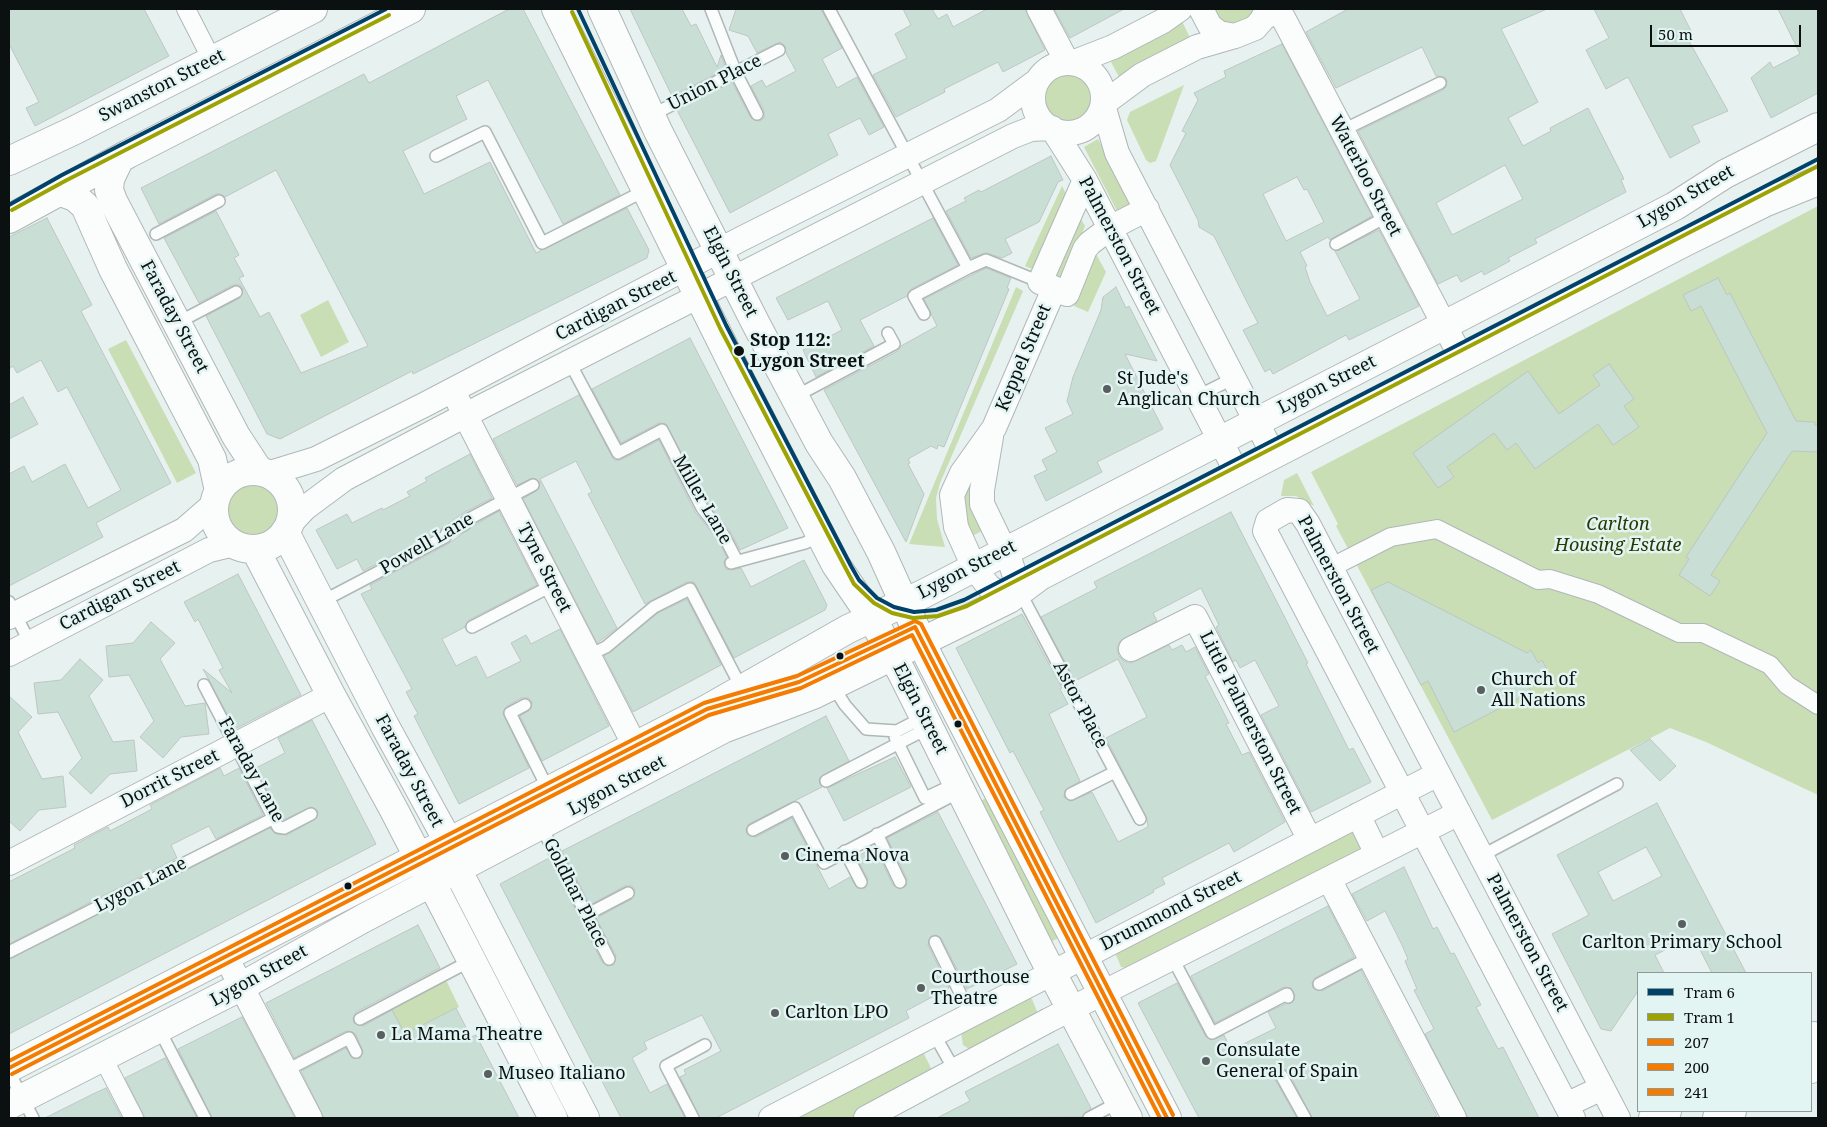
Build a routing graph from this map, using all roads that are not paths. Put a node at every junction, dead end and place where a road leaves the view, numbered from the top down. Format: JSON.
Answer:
{"nodes":[{"id":1,"x":186,"y":9,"type":"edge"},
{"id":2,"x":313,"y":9,"type":"edge"},
{"id":3,"x":411,"y":9,"type":"edge"},
{"id":4,"x":556,"y":9,"type":"edge"},
{"id":5,"x":602,"y":9,"type":"edge"},
{"id":6,"x":711,"y":9,"type":"edge"},
{"id":7,"x":829,"y":9,"type":"edge"},
{"id":8,"x":1039,"y":9,"type":"edge"},
{"id":9,"x":1180,"y":9,"type":"edge"},
{"id":10,"x":1201,"y":9,"type":"edge"},
{"id":11,"x":1267,"y":13,"type":"edge"},
{"id":12,"x":1235,"y":36,"type":"junction"},
{"id":13,"x":779,"y":50,"type":"dead end"},
{"id":14,"x":212,"y":60,"type":"junction"},
{"id":15,"x":1069,"y":62,"type":"junction"},
{"id":16,"x":736,"y":73,"type":"junction"},
{"id":17,"x":1037,"y":82,"type":"junction"},
{"id":18,"x":1440,"y":83,"type":"dead end"},
{"id":19,"x":1103,"y":105,"type":"junction"},
{"id":20,"x":757,"y":114,"type":"dead end"},
{"id":21,"x":650,"y":116,"type":"junction"},
{"id":22,"x":1818,"y":126,"type":"edge"},
{"id":23,"x":1051,"y":128,"type":"junction"},
{"id":24,"x":1341,"y":131,"type":"junction"},
{"id":25,"x":907,"y":155,"type":"junction"},
{"id":26,"x":436,"y":156,"type":"dead end"},
{"id":27,"x":9,"y":160,"type":"edge"},
{"id":28,"x":119,"y":160,"type":"junction"},
{"id":29,"x":1084,"y":180,"type":"junction"},
{"id":30,"x":1818,"y":181,"type":"edge"},
{"id":31,"x":922,"y":182,"type":"junction"},
{"id":32,"x":646,"y":190,"type":"junction"},
{"id":33,"x":61,"y":192,"type":"junction"},
{"id":34,"x":219,"y":201,"type":"dead end"},
{"id":35,"x":1147,"y":209,"type":"junction"},
{"id":36,"x":1386,"y":217,"type":"junction"},
{"id":37,"x":9,"y":218,"type":"edge"},
{"id":38,"x":1110,"y":228,"type":"junction"},
{"id":39,"x":156,"y":234,"type":"dead end"},
{"id":40,"x":1336,"y":244,"type":"dead end"},
{"id":41,"x":719,"y":251,"type":"junction"},
{"id":42,"x":968,"y":268,"type":"junction"},
{"id":43,"x":685,"y":269,"type":"junction"},
{"id":44,"x":733,"y":278,"type":"junction"},
{"id":45,"x":1047,"y":285,"type":"junction"},
{"id":46,"x":236,"y":292,"type":"dead end"},
{"id":47,"x":698,"y":296,"type":"junction"},
{"id":48,"x":924,"y":314,"type":"dead end"},
{"id":49,"x":177,"y":323,"type":"junction"},
{"id":50,"x":1445,"y":324,"type":"junction"},
{"id":51,"x":888,"y":333,"type":"dead end"},
{"id":52,"x":1461,"y":357,"type":"junction"},
{"id":53,"x":570,"y":363,"type":"junction"},
{"id":54,"x":1234,"y":378,"type":"junction"},
{"id":55,"x":453,"y":390,"type":"junction"},
{"id":56,"x":796,"y":396,"type":"junction"},
{"id":57,"x":1198,"y":396,"type":"junction"},
{"id":58,"x":466,"y":415,"type":"junction"},
{"id":59,"x":1257,"y":422,"type":"junction"},
{"id":60,"x":994,"y":428,"type":"junction"},
{"id":61,"x":1220,"y":440,"type":"junction"},
{"id":62,"x":1273,"y":454,"type":"junction"},
{"id":63,"x":263,"y":472,"type":"junction"},
{"id":64,"x":1237,"y":473,"type":"junction"},
{"id":65,"x":533,"y":485,"type":"dead end"},
{"id":66,"x":217,"y":497,"type":"junction"},
{"id":67,"x":508,"y":498,"type":"junction"},
{"id":68,"x":288,"y":528,"type":"junction"},
{"id":69,"x":821,"y":536,"type":"junction"},
{"id":70,"x":245,"y":547,"type":"junction"},
{"id":71,"x":1005,"y":551,"type":"junction"},
{"id":72,"x":974,"y":567,"type":"junction"},
{"id":73,"x":1330,"y":568,"type":"junction"},
{"id":74,"x":553,"y":584,"type":"junction"},
{"id":75,"x":1014,"y":596,"type":"junction"},
{"id":76,"x":321,"y":602,"type":"junction"},
{"id":77,"x":904,"y":602,"type":"junction"},
{"id":78,"x":11,"y":611,"type":"edge"},
{"id":79,"x":472,"y":627,"type":"dead end"},
{"id":80,"x":918,"y":635,"type":"junction"},
{"id":81,"x":883,"y":638,"type":"junction"},
{"id":82,"x":30,"y":643,"type":"junction"},
{"id":83,"x":1131,"y":649,"type":"dead end"},
{"id":84,"x":9,"y":654,"type":"edge"},
{"id":85,"x":589,"y":655,"type":"junction"},
{"id":86,"x":361,"y":679,"type":"junction"},
{"id":87,"x":204,"y":685,"type":"dead end"},
{"id":88,"x":742,"y":689,"type":"junction"},
{"id":89,"x":331,"y":695,"type":"junction"},
{"id":90,"x":839,"y":695,"type":"junction"},
{"id":91,"x":525,"y":705,"type":"dead end"},
{"id":92,"x":1818,"y":706,"type":"edge"},
{"id":93,"x":707,"y":708,"type":"junction"},
{"id":94,"x":927,"y":722,"type":"junction"},
{"id":95,"x":894,"y":731,"type":"junction"},
{"id":96,"x":898,"y":743,"type":"junction"},
{"id":97,"x":236,"y":745,"type":"junction"},
{"id":98,"x":635,"y":746,"type":"junction"},
{"id":99,"x":648,"y":770,"type":"junction"},
{"id":100,"x":1116,"y":772,"type":"junction"},
{"id":101,"x":1438,"y":774,"type":"junction"},
{"id":102,"x":991,"y":776,"type":"junction"},
{"id":103,"x":826,"y":781,"type":"dead end"},
{"id":104,"x":1617,"y":784,"type":"dead end"},
{"id":105,"x":959,"y":787,"type":"junction"},
{"id":106,"x":548,"y":790,"type":"junction"},
{"id":107,"x":1402,"y":792,"type":"junction"},
{"id":108,"x":1071,"y":794,"type":"dead end"},
{"id":109,"x":423,"y":795,"type":"junction"},
{"id":110,"x":394,"y":810,"type":"junction"},
{"id":111,"x":1459,"y":813,"type":"junction"},
{"id":112,"x":311,"y":814,"type":"dead end"},
{"id":113,"x":1358,"y":815,"type":"junction"},
{"id":114,"x":274,"y":818,"type":"junction"},
{"id":115,"x":1140,"y":819,"type":"dead end"},
{"id":116,"x":552,"y":821,"type":"junction"},
{"id":117,"x":752,"y":830,"type":"dead end"},
{"id":118,"x":1422,"y":831,"type":"junction"},
{"id":119,"x":876,"y":834,"type":"junction"},
{"id":120,"x":1310,"y":840,"type":"junction"},
{"id":121,"x":448,"y":841,"type":"junction"},
{"id":122,"x":845,"y":851,"type":"junction"},
{"id":123,"x":1377,"y":854,"type":"junction"},
{"id":124,"x":418,"y":856,"type":"junction"},
{"id":125,"x":1481,"y":856,"type":"junction"},
{"id":126,"x":9,"y":862,"type":"edge"},
{"id":127,"x":458,"y":870,"type":"junction"},
{"id":128,"x":1329,"y":879,"type":"junction"},
{"id":129,"x":861,"y":882,"type":"dead end"},
{"id":130,"x":900,"y":882,"type":"dead end"},
{"id":131,"x":432,"y":883,"type":"junction"},
{"id":132,"x":628,"y":893,"type":"dead end"},
{"id":133,"x":586,"y":915,"type":"junction"},
{"id":134,"x":935,"y":942,"type":"dead end"},
{"id":135,"x":9,"y":952,"type":"edge"},
{"id":136,"x":1083,"y":956,"type":"junction"},
{"id":137,"x":226,"y":957,"type":"junction"},
{"id":138,"x":1172,"y":957,"type":"junction"},
{"id":139,"x":1369,"y":958,"type":"junction"},
{"id":140,"x":609,"y":959,"type":"dead end"},
{"id":141,"x":509,"y":971,"type":"junction"},
{"id":142,"x":478,"y":972,"type":"junction"},
{"id":143,"x":1052,"y":972,"type":"junction"},
{"id":144,"x":1319,"y":984,"type":"dead end"},
{"id":145,"x":242,"y":986,"type":"junction"},
{"id":146,"x":1102,"y":993,"type":"junction"},
{"id":147,"x":1288,"y":997,"type":"dead end"},
{"id":148,"x":1072,"y":1009,"type":"junction"},
{"id":149,"x":972,"y":1015,"type":"junction"},
{"id":150,"x":360,"y":1019,"type":"dead end"},
{"id":151,"x":159,"y":1029,"type":"junction"},
{"id":152,"x":934,"y":1034,"type":"junction"},
{"id":153,"x":705,"y":1045,"type":"dead end"},
{"id":154,"x":356,"y":1052,"type":"dead end"},
{"id":155,"x":103,"y":1058,"type":"junction"},
{"id":156,"x":9,"y":1068,"type":"edge"},
{"id":157,"x":286,"y":1071,"type":"junction"},
{"id":158,"x":955,"y":1071,"type":"junction"},
{"id":159,"x":9,"y":1072,"type":"edge"},
{"id":160,"x":1282,"y":1076,"type":"dead end"},
{"id":161,"x":1150,"y":1085,"type":"junction"},
{"id":162,"x":1602,"y":1088,"type":"junction"},
{"id":163,"x":22,"y":1107,"type":"edge"},
{"id":164,"x":1124,"y":1110,"type":"edge"},
{"id":165,"x":1569,"y":1112,"type":"edge"},
{"id":166,"x":1665,"y":1112,"type":"edge"},
{"id":167,"x":1730,"y":1112,"type":"edge"},
{"id":168,"x":1450,"y":1117,"type":"edge"},
{"id":169,"x":134,"y":1118,"type":"edge"},
{"id":170,"x":205,"y":1118,"type":"edge"},
{"id":171,"x":310,"y":1118,"type":"edge"},
{"id":172,"x":553,"y":1118,"type":"edge"},
{"id":173,"x":585,"y":1118,"type":"edge"},
{"id":174,"x":693,"y":1118,"type":"edge"},
{"id":175,"x":771,"y":1118,"type":"edge"},
{"id":176,"x":866,"y":1118,"type":"edge"},
{"id":177,"x":1090,"y":1118,"type":"edge"},
{"id":178,"x":1167,"y":1118,"type":"edge"},
{"id":179,"x":1305,"y":1118,"type":"edge"},
{"id":180,"x":1618,"y":1118,"type":"edge"},
{"id":181,"x":1653,"y":1118,"type":"edge"},
{"id":182,"x":1718,"y":1118,"type":"edge"}],
"edges":[{"from":1,"to":14,"type":"street"},
{"from":2,"to":14,"type":"street","name":"Swanston Street"},
{"from":3,"to":28,"type":"street"},
{"from":4,"to":32,"type":"street","name":"Elgin Street"},
{"from":5,"to":21,"type":"street","name":"Elgin Street"},
{"from":6,"to":16,"type":"lane"},
{"from":7,"to":25,"type":"lane"},
{"from":8,"to":15,"type":"street"},
{"from":9,"to":15,"type":"street"},
{"from":10,"to":12,"type":"street"},
{"from":11,"to":12,"type":"street"},
{"from":11,"to":24,"type":"street","name":"Waterloo Street"},
{"from":12,"to":19,"type":"street"},
{"from":13,"to":16,"type":"lane","name":"Union Place"},
{"from":14,"to":27,"type":"street","name":"Swanston Street"},
{"from":15,"to":17,"type":"street"},
{"from":15,"to":19,"type":"street"},
{"from":16,"to":20,"type":"lane"},
{"from":16,"to":21,"type":"lane","name":"Union Place"},
{"from":17,"to":23,"type":"street"},
{"from":17,"to":25,"type":"street","name":"Cardigan Street"},
{"from":18,"to":24,"type":"lane"},
{"from":19,"to":23,"type":"street"},
{"from":19,"to":35,"type":"street"},
{"from":21,"to":41,"type":"street","name":"Elgin Street"},
{"from":22,"to":50,"type":"street","name":"Lygon Street"},
{"from":23,"to":29,"type":"street","name":"Palmerston Street"},
{"from":23,"to":31,"type":"street","name":"Cardigan Street"},
{"from":24,"to":36,"type":"street","name":"Waterloo Street"},
{"from":25,"to":31,"type":"lane"},
{"from":25,"to":41,"type":"street","name":"Cardigan Street"},
{"from":26,"to":32,"type":"lane"},
{"from":28,"to":33,"type":"street"},
{"from":28,"to":49,"type":"street","name":"Faraday Street"},
{"from":29,"to":38,"type":"street","name":"Palmerston Street"},
{"from":29,"to":45,"type":"street","name":"Keppel Street"},
{"from":30,"to":52,"type":"street","name":"Lygon Street"},
{"from":31,"to":42,"type":"lane"},
{"from":31,"to":44,"type":"street","name":"Cardigan Street"},
{"from":32,"to":43,"type":"street","name":"Elgin Street"},
{"from":33,"to":37,"type":"street"},
{"from":33,"to":66,"type":"street","name":"Faraday Street"},
{"from":34,"to":39,"type":"lane"},
{"from":35,"to":38,"type":"street"},
{"from":35,"to":54,"type":"street"},
{"from":36,"to":40,"type":"lane"},
{"from":36,"to":50,"type":"street","name":"Waterloo Street"},
{"from":38,"to":45,"type":"street","name":"Keppel Street"},
{"from":38,"to":57,"type":"street","name":"Palmerston Street"},
{"from":41,"to":43,"type":"street","name":"Cardigan Street"},
{"from":41,"to":44,"type":"street","name":"Elgin Street"},
{"from":42,"to":45,"type":"lane"},
{"from":42,"to":48,"type":"lane"},
{"from":43,"to":47,"type":"street","name":"Elgin Street"},
{"from":43,"to":55,"type":"street","name":"Cardigan Street"},
{"from":44,"to":47,"type":"street","name":"Cardigan Street"},
{"from":44,"to":56,"type":"street","name":"Elgin Street"},
{"from":45,"to":60,"type":"street","name":"Keppel Street"},
{"from":46,"to":49,"type":"lane"},
{"from":47,"to":53,"type":"street","name":"Cardigan Street"},
{"from":47,"to":69,"type":"street","name":"Elgin Street"},
{"from":49,"to":63,"type":"street","name":"Faraday Street"},
{"from":50,"to":52,"type":"street","name":"Waterloo Street"},
{"from":50,"to":59,"type":"street","name":"Lygon Street"},
{"from":51,"to":56,"type":"lane"},
{"from":52,"to":62,"type":"street","name":"Lygon Street"},
{"from":53,"to":58,"type":"street","name":"Cardigan Street"},
{"from":53,"to":69,"type":"lane","name":"Miller Lane"},
{"from":54,"to":57,"type":"lane"},
{"from":54,"to":59,"type":"street"},
{"from":55,"to":58,"type":"street","name":"Tyne Street"},
{"from":55,"to":63,"type":"street","name":"Cardigan Street"},
{"from":56,"to":77,"type":"street","name":"Elgin Street"},
{"from":57,"to":61,"type":"street","name":"Palmerston Street"},
{"from":58,"to":67,"type":"street","name":"Tyne Street"},
{"from":58,"to":68,"type":"street","name":"Cardigan Street"},
{"from":59,"to":61,"type":"street","name":"Lygon Street"},
{"from":59,"to":62,"type":"street"},
{"from":60,"to":71,"type":"street","name":"Keppel Street"},
{"from":60,"to":72,"type":"street","name":"Keppel Street"},
{"from":61,"to":64,"type":"street","name":"Palmerston Street"},
{"from":61,"to":71,"type":"street","name":"Lygon Street"},
{"from":62,"to":64,"type":"street","name":"Lygon Street"},
{"from":63,"to":66,"type":"street"},
{"from":63,"to":68,"type":"street"},
{"from":64,"to":75,"type":"street","name":"Lygon Street"},
{"from":65,"to":67,"type":"lane","name":"Powell Lane"},
{"from":66,"to":70,"type":"street"},
{"from":66,"to":78,"type":"street","name":"Cardigan Street"},
{"from":67,"to":74,"type":"street","name":"Tyne Street"},
{"from":67,"to":76,"type":"lane","name":"Powell Lane"},
{"from":68,"to":70,"type":"street"},
{"from":68,"to":76,"type":"street","name":"Faraday Street"},
{"from":69,"to":81,"type":"street","name":"Elgin Street"},
{"from":70,"to":82,"type":"street","name":"Cardigan Street"},
{"from":70,"to":89,"type":"street","name":"Faraday Street"},
{"from":71,"to":72,"type":"street","name":"Lygon Street"},
{"from":71,"to":75,"type":"street","name":"Keppel Street"},
{"from":72,"to":75,"type":"street","name":"Keppel Street"},
{"from":72,"to":77,"type":"street","name":"Lygon Street"},
{"from":73,"to":92,"type":"street"},
{"from":73,"to":101,"type":"street","name":"Palmerston Street"},
{"from":73,"to":107,"type":"street","name":"Palmerston Street"},
{"from":74,"to":79,"type":"lane"},
{"from":74,"to":85,"type":"street","name":"Tyne Street"},
{"from":75,"to":80,"type":"street","name":"Lygon Street"},
{"from":75,"to":100,"type":"lane","name":"Astor Place"},
{"from":76,"to":86,"type":"street","name":"Faraday Street"},
{"from":77,"to":80,"type":"street","name":"Elgin Street"},
{"from":77,"to":81,"type":"street","name":"Lygon Street"},
{"from":78,"to":82,"type":"lane"},
{"from":80,"to":81,"type":"street","name":"Lygon Street"},
{"from":80,"to":102,"type":"street","name":"Elgin Street"},
{"from":81,"to":88,"type":"street","name":"Lygon Street"},
{"from":81,"to":90,"type":"street","name":"Lygon Street"},
{"from":81,"to":93,"type":"lane"},
{"from":81,"to":94,"type":"street","name":"Elgin Street"},
{"from":82,"to":84,"type":"street","name":"Cardigan Street"},
{"from":83,"to":120,"type":"street","name":"Little Palmerston Street"},
{"from":85,"to":88,"type":"lane"},
{"from":85,"to":98,"type":"street","name":"Tyne Street"},
{"from":86,"to":89,"type":"street"},
{"from":86,"to":109,"type":"street","name":"Faraday Street"},
{"from":87,"to":97,"type":"lane","name":"Faraday Lane"},
{"from":88,"to":93,"type":"street","name":"Lygon Street"},
{"from":89,"to":97,"type":"street","name":"Dorrit Street"},
{"from":89,"to":110,"type":"street","name":"Faraday Street"},
{"from":90,"to":95,"type":"lane"},
{"from":90,"to":99,"type":"street","name":"Lygon Street"},
{"from":91,"to":106,"type":"lane"},
{"from":93,"to":98,"type":"street","name":"Lygon Street"},
{"from":94,"to":95,"type":"lane"},
{"from":94,"to":96,"type":"lane"},
{"from":94,"to":105,"type":"street","name":"Elgin Street"},
{"from":95,"to":96,"type":"lane"},
{"from":96,"to":103,"type":"lane"},
{"from":96,"to":105,"type":"lane"},
{"from":97,"to":114,"type":"lane","name":"Faraday Lane"},
{"from":97,"to":126,"type":"street","name":"Dorrit Street"},
{"from":98,"to":99,"type":"street"},
{"from":98,"to":106,"type":"street","name":"Lygon Street"},
{"from":99,"to":116,"type":"street","name":"Lygon Street"},
{"from":100,"to":108,"type":"lane"},
{"from":100,"to":115,"type":"lane","name":"Astor Place"},
{"from":101,"to":107,"type":"street","name":"Drummond Street"},
{"from":101,"to":111,"type":"street","name":"Palmerston Street"},
{"from":102,"to":105,"type":"street"},
{"from":102,"to":136,"type":"street","name":"Elgin Street"},
{"from":104,"to":125,"type":"lane"},
{"from":105,"to":119,"type":"lane"},
{"from":105,"to":143,"type":"street","name":"Elgin Street"},
{"from":106,"to":116,"type":"street"},
{"from":106,"to":121,"type":"street","name":"Lygon Street"},
{"from":107,"to":113,"type":"street","name":"Drummond Street"},
{"from":107,"to":118,"type":"street","name":"Palmerston Street"},
{"from":109,"to":110,"type":"street"},
{"from":109,"to":121,"type":"street","name":"Faraday Street"},
{"from":110,"to":124,"type":"street","name":"Faraday Street"},
{"from":111,"to":118,"type":"street"},
{"from":111,"to":125,"type":"street","name":"Palmerston Street"},
{"from":112,"to":114,"type":"lane","name":"Faraday Lane"},
{"from":113,"to":120,"type":"street","name":"Drummond Street"},
{"from":113,"to":123,"type":"street"},
{"from":114,"to":135,"type":"lane","name":"Lygon Lane"},
{"from":116,"to":127,"type":"street","name":"Lygon Street"},
{"from":116,"to":133,"type":"lane","name":"Goldhar Place"},
{"from":117,"to":122,"type":"lane"},
{"from":118,"to":123,"type":"street"},
{"from":118,"to":165,"type":"street","name":"Palmerston Street"},
{"from":119,"to":122,"type":"lane"},
{"from":119,"to":130,"type":"lane"},
{"from":120,"to":136,"type":"street","name":"Drummond Street"},
{"from":121,"to":124,"type":"street","name":"Lygon Street"},
{"from":121,"to":127,"type":"street","name":"Faraday Street"},
{"from":122,"to":129,"type":"lane"},
{"from":123,"to":128,"type":"street"},
{"from":124,"to":131,"type":"street","name":"Faraday Street"},
{"from":124,"to":137,"type":"street","name":"Lygon Street"},
{"from":125,"to":162,"type":"street","name":"Palmerston Street"},
{"from":127,"to":131,"type":"street","name":"Lygon Street"},
{"from":127,"to":141,"type":"street","name":"Faraday Street"},
{"from":128,"to":138,"type":"street"},
{"from":128,"to":139,"type":"street"},
{"from":131,"to":142,"type":"street","name":"Faraday Street"},
{"from":131,"to":145,"type":"street","name":"Lygon Street"},
{"from":132,"to":133,"type":"lane"},
{"from":133,"to":140,"type":"lane","name":"Goldhar Place"},
{"from":134,"to":149,"type":"lane"},
{"from":136,"to":143,"type":"street","name":"Drummond Street"},
{"from":136,"to":146,"type":"street","name":"Elgin Street"},
{"from":137,"to":145,"type":"street"},
{"from":137,"to":156,"type":"street","name":"Lygon Street"},
{"from":138,"to":146,"type":"street"},
{"from":138,"to":147,"type":"lane"},
{"from":139,"to":144,"type":"lane"},
{"from":139,"to":168,"type":"street"},
{"from":141,"to":142,"type":"street"},
{"from":141,"to":173,"type":"street","name":"Faraday Street"},
{"from":142,"to":150,"type":"lane"},
{"from":142,"to":172,"type":"street","name":"Faraday Street"},
{"from":143,"to":148,"type":"street","name":"Elgin Street"},
{"from":143,"to":149,"type":"street","name":"Drummond Street"},
{"from":145,"to":151,"type":"street","name":"Lygon Street"},
{"from":145,"to":157,"type":"street"},
{"from":146,"to":148,"type":"street"},
{"from":146,"to":161,"type":"street","name":"Elgin Street"},
{"from":148,"to":158,"type":"street"},
{"from":148,"to":164,"type":"street","name":"Elgin Street"},
{"from":149,"to":152,"type":"street","name":"Drummond Street"},
{"from":151,"to":155,"type":"street","name":"Lygon Street"},
{"from":151,"to":170,"type":"lane"},
{"from":152,"to":158,"type":"lane"},
{"from":152,"to":175,"type":"street","name":"Drummond Street"},
{"from":153,"to":174,"type":"lane"},
{"from":154,"to":157,"type":"lane"},
{"from":155,"to":163,"type":"street","name":"Lygon Street"},
{"from":155,"to":169,"type":"street"},
{"from":157,"to":171,"type":"street"},
{"from":158,"to":176,"type":"street"},
{"from":159,"to":163,"type":"lane"},
{"from":160,"to":179,"type":"lane"},
{"from":161,"to":164,"type":"street"},
{"from":161,"to":178,"type":"street","name":"Elgin Street"},
{"from":162,"to":165,"type":"street","name":"Palmerston Street"},
{"from":162,"to":180,"type":"street","name":"Palmerston Street"},
{"from":164,"to":177,"type":"lane"},
{"from":166,"to":181,"type":"street"},
{"from":167,"to":182,"type":"street"}]}
